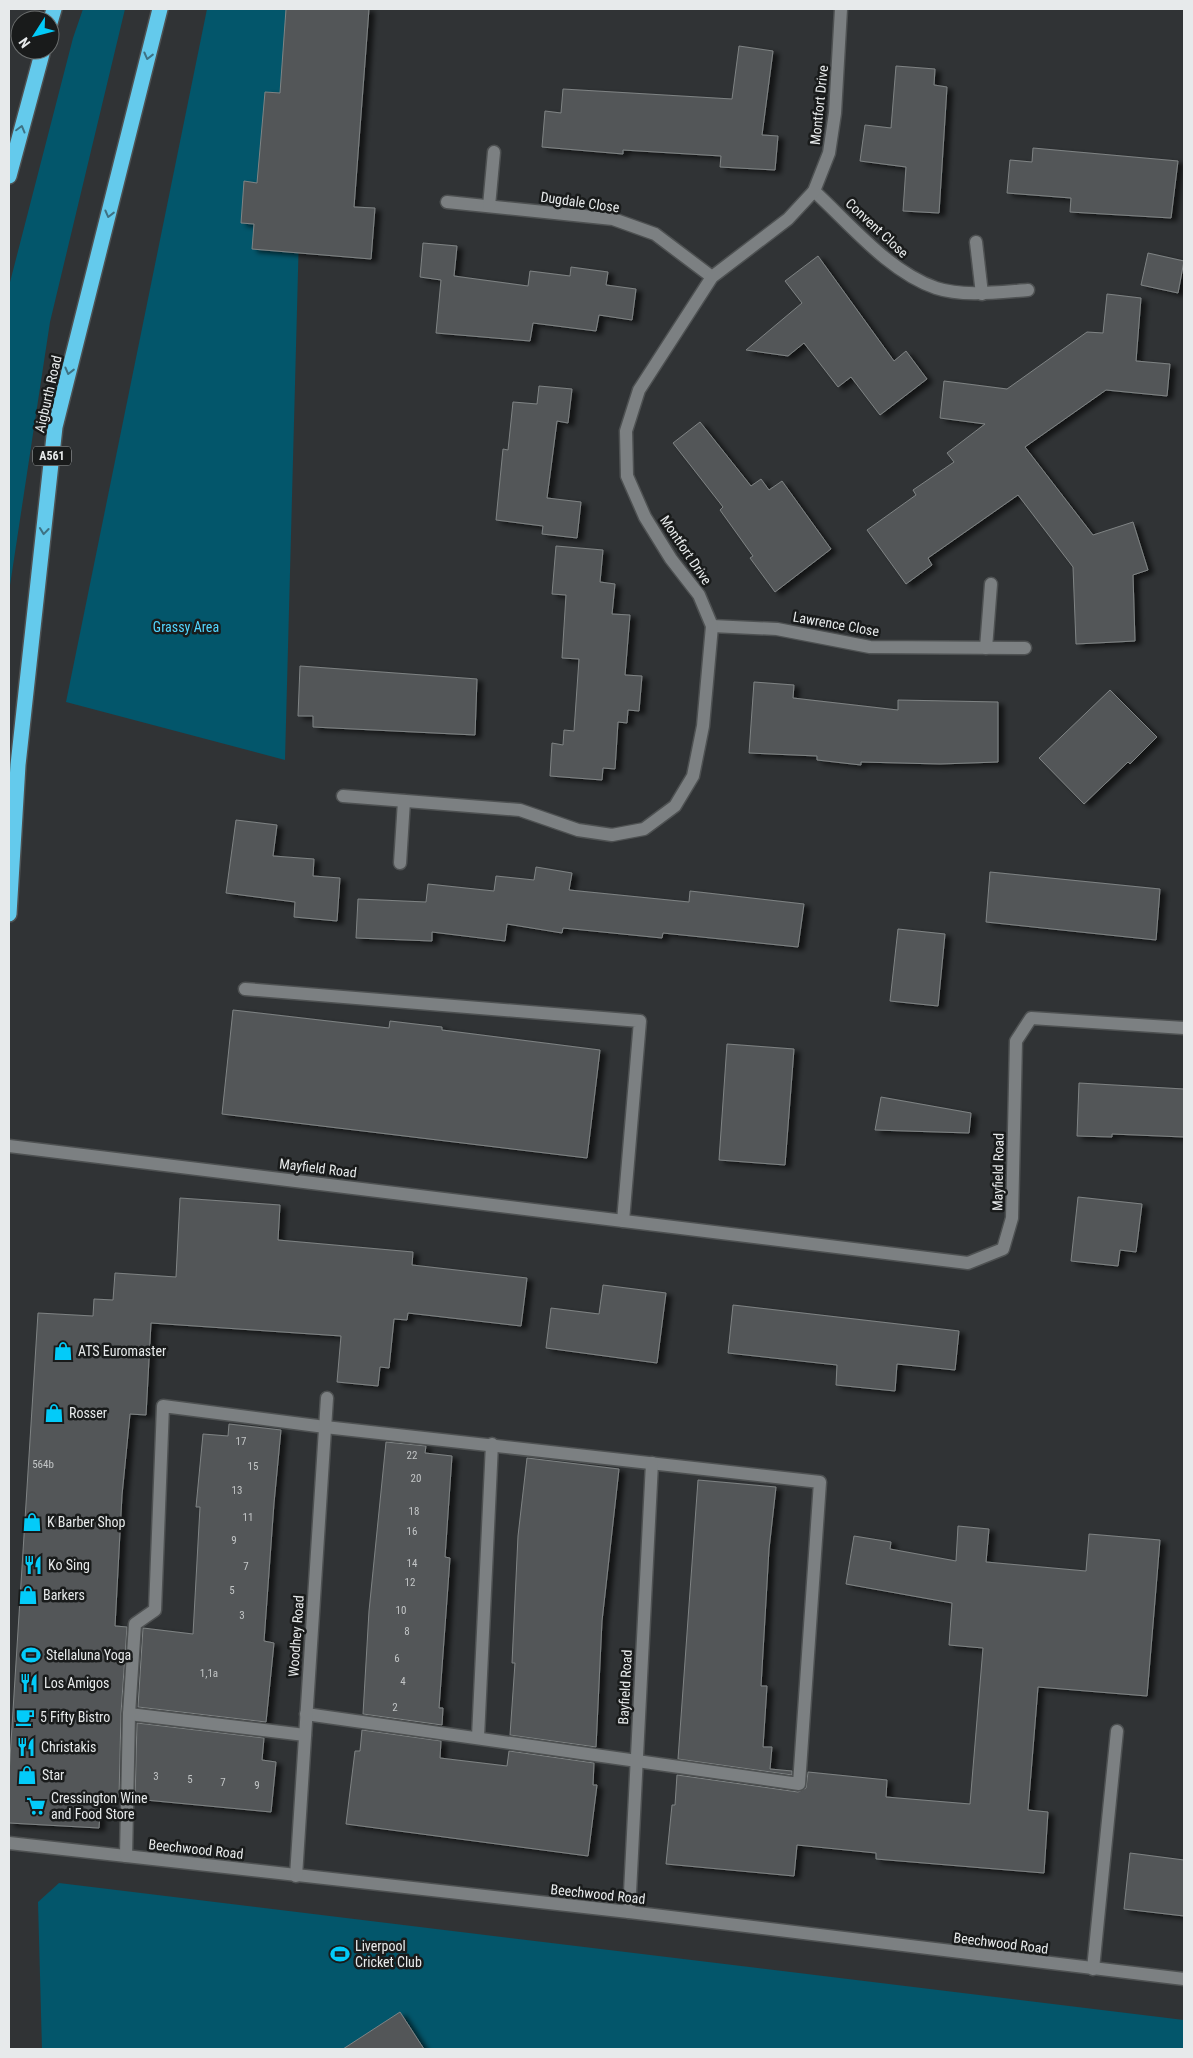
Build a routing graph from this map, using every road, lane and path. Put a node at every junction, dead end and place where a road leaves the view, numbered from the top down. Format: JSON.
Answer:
{"nodes":[{"id":1,"x":160,"y":9,"type":"edge"},
{"id":2,"x":841,"y":9,"type":"edge"},
{"id":3,"x":40,"y":60,"type":"edge"},
{"id":4,"x":494,"y":152,"type":"dead end"},
{"id":5,"x":9,"y":176,"type":"edge"},
{"id":6,"x":814,"y":190,"type":"junction"},
{"id":7,"x":447,"y":202,"type":"dead end"},
{"id":8,"x":489,"y":206,"type":"junction"},
{"id":9,"x":976,"y":242,"type":"dead end"},
{"id":10,"x":712,"y":277,"type":"junction"},
{"id":11,"x":1028,"y":290,"type":"dead end"},
{"id":12,"x":982,"y":294,"type":"junction"},
{"id":13,"x":991,"y":584,"type":"dead end"},
{"id":14,"x":712,"y":626,"type":"junction"},
{"id":15,"x":986,"y":648,"type":"junction"},
{"id":16,"x":1025,"y":648,"type":"dead end"},
{"id":17,"x":14,"y":764,"type":"edge"},
{"id":18,"x":343,"y":796,"type":"dead end"},
{"id":19,"x":404,"y":801,"type":"junction"},
{"id":20,"x":400,"y":863,"type":"dead end"},
{"id":21,"x":9,"y":914,"type":"edge"},
{"id":22,"x":245,"y":990,"type":"dead end"},
{"id":23,"x":1184,"y":1028,"type":"edge"},
{"id":24,"x":9,"y":1146,"type":"edge"},
{"id":25,"x":623,"y":1221,"type":"junction"},
{"id":26,"x":327,"y":1398,"type":"dead end"},
{"id":27,"x":325,"y":1427,"type":"junction"},
{"id":28,"x":492,"y":1444,"type":"junction"},
{"id":29,"x":652,"y":1463,"type":"junction"},
{"id":30,"x":129,"y":1714,"type":"junction"},
{"id":31,"x":306,"y":1714,"type":"junction"},
{"id":32,"x":1117,"y":1731,"type":"dead end"},
{"id":33,"x":305,"y":1735,"type":"junction"},
{"id":34,"x":478,"y":1738,"type":"junction"},
{"id":35,"x":636,"y":1760,"type":"junction"},
{"id":36,"x":9,"y":1843,"type":"edge"},
{"id":37,"x":126,"y":1856,"type":"junction"},
{"id":38,"x":296,"y":1876,"type":"junction"},
{"id":39,"x":629,"y":1912,"type":"junction"},
{"id":40,"x":1093,"y":1969,"type":"junction"},
{"id":41,"x":1184,"y":1979,"type":"edge"}],
"edges":[{"from":1,"to":17,"type":"highway","name":"Aigburth Road","number":"A561","one_way":true},
{"from":2,"to":6,"type":"street","name":"Montfort Drive"},
{"from":5,"to":3,"type":"highway","one_way":true},
{"from":4,"to":8,"type":"street"},
{"from":6,"to":10,"type":"street","name":"Montfort Drive"},
{"from":6,"to":12,"type":"street","name":"Convent Close"},
{"from":7,"to":8,"type":"street","name":"Dugdale Close"},
{"from":8,"to":10,"type":"street","name":"Dugdale Close"},
{"from":9,"to":12,"type":"street"},
{"from":10,"to":14,"type":"street","name":"Montfort Drive"},
{"from":11,"to":12,"type":"street","name":"Convent Close"},
{"from":13,"to":15,"type":"street"},
{"from":14,"to":15,"type":"street","name":"Lawrence Close"},
{"from":14,"to":19,"type":"street","name":"Montfort Drive"},
{"from":15,"to":16,"type":"street","name":"Lawrence Close"},
{"from":17,"to":21,"type":"highway","name":"Aigburth Road","number":"A561"},
{"from":18,"to":19,"type":"street","name":"Montfort Drive"},
{"from":19,"to":20,"type":"street"},
{"from":22,"to":25,"type":"street"},
{"from":23,"to":25,"type":"street","name":"Mayfield Road"},
{"from":24,"to":25,"type":"street","name":"Mayfield Road"},
{"from":26,"to":27,"type":"street","name":"Woodhey Road"},
{"from":27,"to":28,"type":"street"},
{"from":27,"to":30,"type":"street"},
{"from":27,"to":31,"type":"street","name":"Woodhey Road"},
{"from":28,"to":29,"type":"street"},
{"from":28,"to":34,"type":"street"},
{"from":29,"to":35,"type":"street","name":"Bayfield Road"},
{"from":29,"to":35,"type":"street"},
{"from":30,"to":33,"type":"street"},
{"from":30,"to":37,"type":"street"},
{"from":31,"to":33,"type":"street","name":"Woodhey Road"},
{"from":31,"to":34,"type":"street"},
{"from":32,"to":40,"type":"street"},
{"from":33,"to":38,"type":"street","name":"Woodhey Road"},
{"from":34,"to":35,"type":"street"},
{"from":35,"to":39,"type":"street","name":"Bayfield Road"},
{"from":36,"to":37,"type":"street","name":"Beechwood Road"},
{"from":37,"to":38,"type":"street","name":"Beechwood Road"},
{"from":38,"to":39,"type":"street","name":"Beechwood Road"},
{"from":39,"to":40,"type":"street","name":"Beechwood Road"},
{"from":40,"to":41,"type":"street","name":"Beechwood Road"}]}
